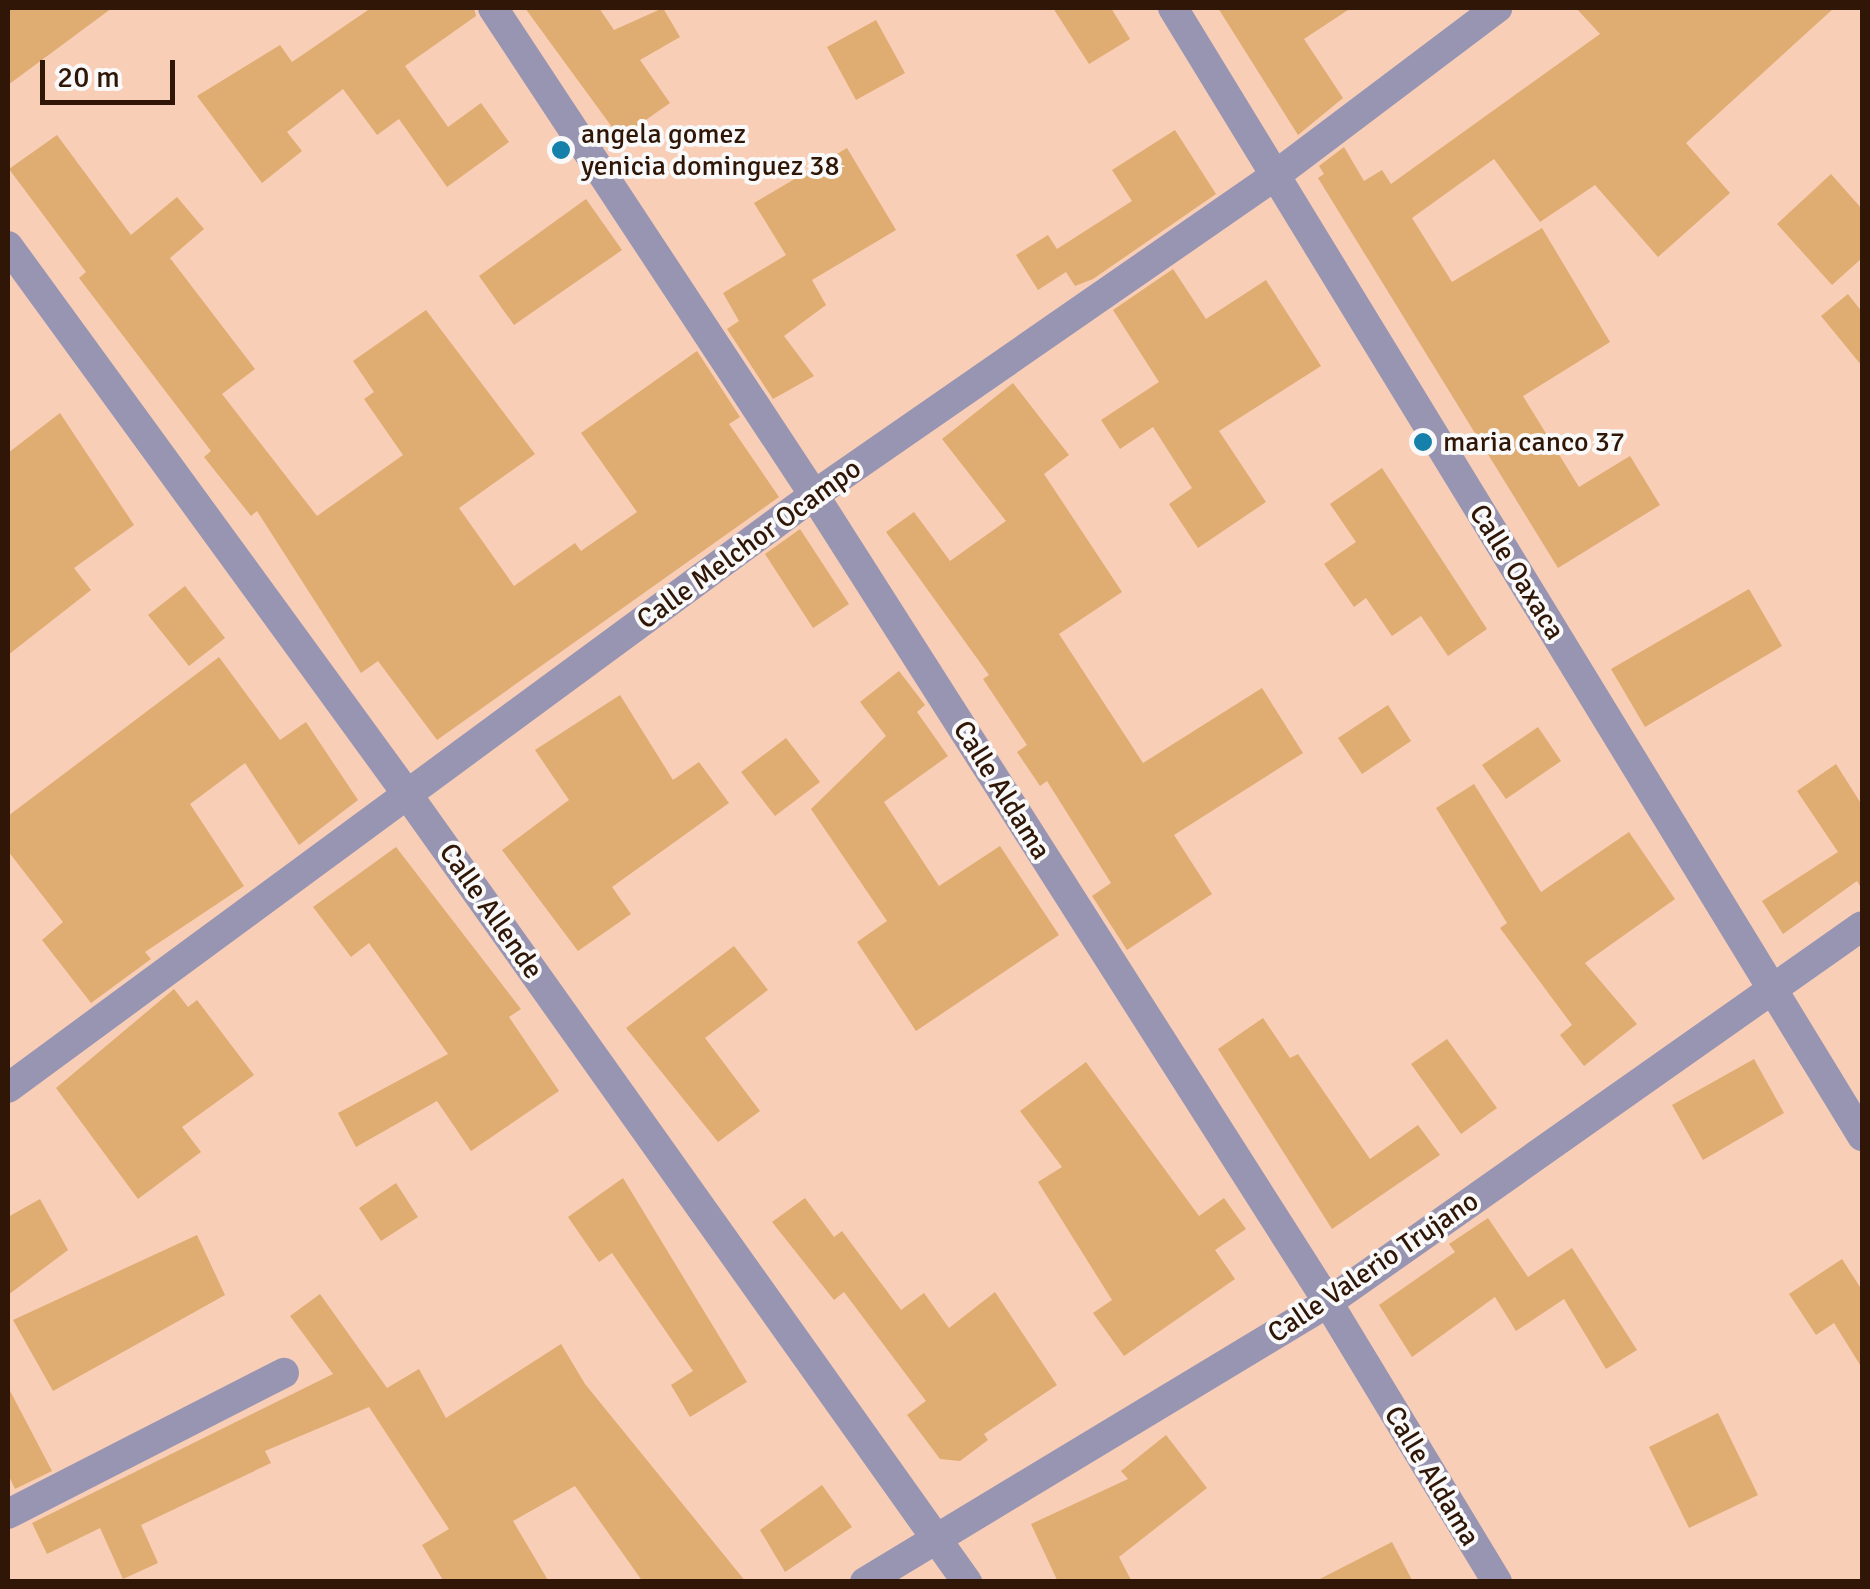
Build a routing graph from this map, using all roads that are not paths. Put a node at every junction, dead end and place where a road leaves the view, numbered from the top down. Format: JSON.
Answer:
{"nodes":[{"id":1,"x":492,"y":8,"type":"edge"},
{"id":2,"x":1173,"y":8,"type":"edge"},
{"id":3,"x":1497,"y":8,"type":"edge"},
{"id":4,"x":1273,"y":177,"type":"junction"},
{"id":5,"x":8,"y":246,"type":"edge"},
{"id":6,"x":814,"y":495,"type":"junction"},
{"id":7,"x":408,"y":794,"type":"junction"},
{"id":8,"x":1862,"y":926,"type":"edge"},
{"id":9,"x":1774,"y":989,"type":"junction"},
{"id":10,"x":8,"y":1088,"type":"edge"},
{"id":11,"x":1862,"y":1136,"type":"edge"},
{"id":12,"x":1327,"y":1303,"type":"junction"},
{"id":13,"x":284,"y":1373,"type":"dead end"},
{"id":14,"x":8,"y":1514,"type":"edge"},
{"id":15,"x":938,"y":1538,"type":"junction"},
{"id":16,"x":865,"y":1582,"type":"edge"},
{"id":17,"x":967,"y":1582,"type":"edge"},
{"id":18,"x":1497,"y":1582,"type":"edge"}],
"edges":[{"from":1,"to":6,"type":"street","name":"Calle Aldama"},
{"from":2,"to":4,"type":"street","name":"Calle Oaxaca"},
{"from":3,"to":4,"type":"street","name":"Calle Melchor Ocampo"},
{"from":4,"to":6,"type":"street","name":"Calle Melchor Ocampo"},
{"from":4,"to":9,"type":"street","name":"Calle Oaxaca"},
{"from":5,"to":7,"type":"street","name":"Calle Allende"},
{"from":6,"to":7,"type":"street","name":"Calle Melchor Ocampo"},
{"from":6,"to":12,"type":"street","name":"Calle Aldama"},
{"from":7,"to":10,"type":"street","name":"Calle Melchor Ocampo"},
{"from":7,"to":15,"type":"street","name":"Calle Allende"},
{"from":8,"to":9,"type":"street","name":"Calle Valerio Trujano"},
{"from":9,"to":11,"type":"street","name":"Calle Oaxaca"},
{"from":9,"to":12,"type":"street","name":"Calle Valerio Trujano"},
{"from":12,"to":15,"type":"street","name":"Calle Valerio Trujano"},
{"from":12,"to":18,"type":"street","name":"Calle Aldama"},
{"from":13,"to":14,"type":"street"},
{"from":15,"to":16,"type":"street","name":"Calle Valerio Trujano"},
{"from":15,"to":17,"type":"street","name":"Calle Allende"}]}
